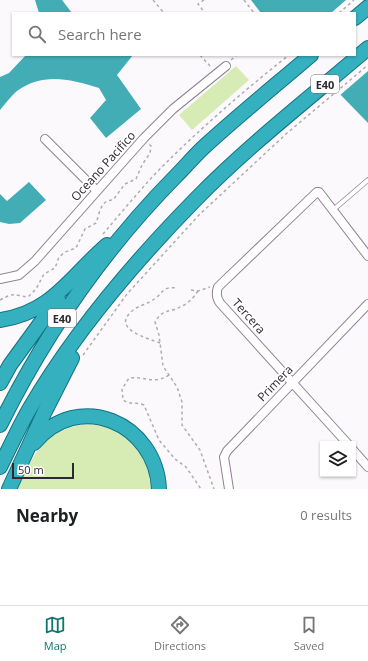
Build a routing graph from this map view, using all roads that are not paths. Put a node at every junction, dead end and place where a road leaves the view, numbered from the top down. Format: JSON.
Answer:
{"nodes":[{"id":1,"x":368,"y":7,"type":"edge"},
{"id":2,"x":356,"y":17,"type":"edge"},
{"id":3,"x":368,"y":48,"type":"edge"},
{"id":4,"x":310,"y":56,"type":"edge"},
{"id":5,"x":226,"y":66,"type":"dead end"},
{"id":6,"x":45,"y":139,"type":"dead end"},
{"id":7,"x":368,"y":180,"type":"edge"},
{"id":8,"x":97,"y":191,"type":"junction"},
{"id":9,"x":333,"y":210,"type":"junction"},
{"id":10,"x":136,"y":219,"type":"junction"},
{"id":11,"x":368,"y":256,"type":"edge"},
{"id":12,"x":0,"y":279,"type":"edge"},
{"id":13,"x":70,"y":283,"type":"junction"},
{"id":14,"x":110,"y":294,"type":"junction"},
{"id":15,"x":368,"y":304,"type":"edge"},
{"id":16,"x":0,"y":320,"type":"edge"},
{"id":17,"x":0,"y":383,"type":"edge"},
{"id":18,"x":292,"y":383,"type":"junction"},
{"id":19,"x":0,"y":425,"type":"edge"},
{"id":20,"x":345,"y":441,"type":"edge"},
{"id":21,"x":356,"y":453,"type":"edge"},
{"id":22,"x":24,"y":457,"type":"junction"},
{"id":23,"x":0,"y":467,"type":"edge"},
{"id":24,"x":368,"y":467,"type":"edge"},
{"id":25,"x":9,"y":489,"type":"edge"},
{"id":26,"x":159,"y":489,"type":"edge"},
{"id":27,"x":229,"y":489,"type":"edge"}],
"edges":[{"from":1,"to":2,"type":"highway"},
{"from":3,"to":14,"type":"highway","number":"E40"},
{"from":4,"to":10,"type":"highway","number":"E40"},
{"from":5,"to":8,"type":"street","name":"Oceano Pacifico"},
{"from":6,"to":8,"type":"street"},
{"from":7,"to":9,"type":"lane"},
{"from":8,"to":12,"type":"street","name":"Oceano Pacifico"},
{"from":9,"to":11,"type":"street"},
{"from":9,"to":18,"type":"street","name":"Tercera"},
{"from":10,"to":13,"type":"highway"},
{"from":10,"to":19,"type":"highway","number":"E40"},
{"from":13,"to":16,"type":"highway"},
{"from":13,"to":17,"type":"highway"},
{"from":14,"to":22,"type":"highway"},
{"from":14,"to":23,"type":"highway","number":"E40"},
{"from":15,"to":18,"type":"street","name":"Primera"},
{"from":18,"to":20,"type":"street","name":"Tercera"},
{"from":18,"to":27,"type":"street","name":"Primera"},
{"from":21,"to":24,"type":"street"},
{"from":22,"to":25,"type":"highway"},
{"from":22,"to":26,"type":"highway"}]}
